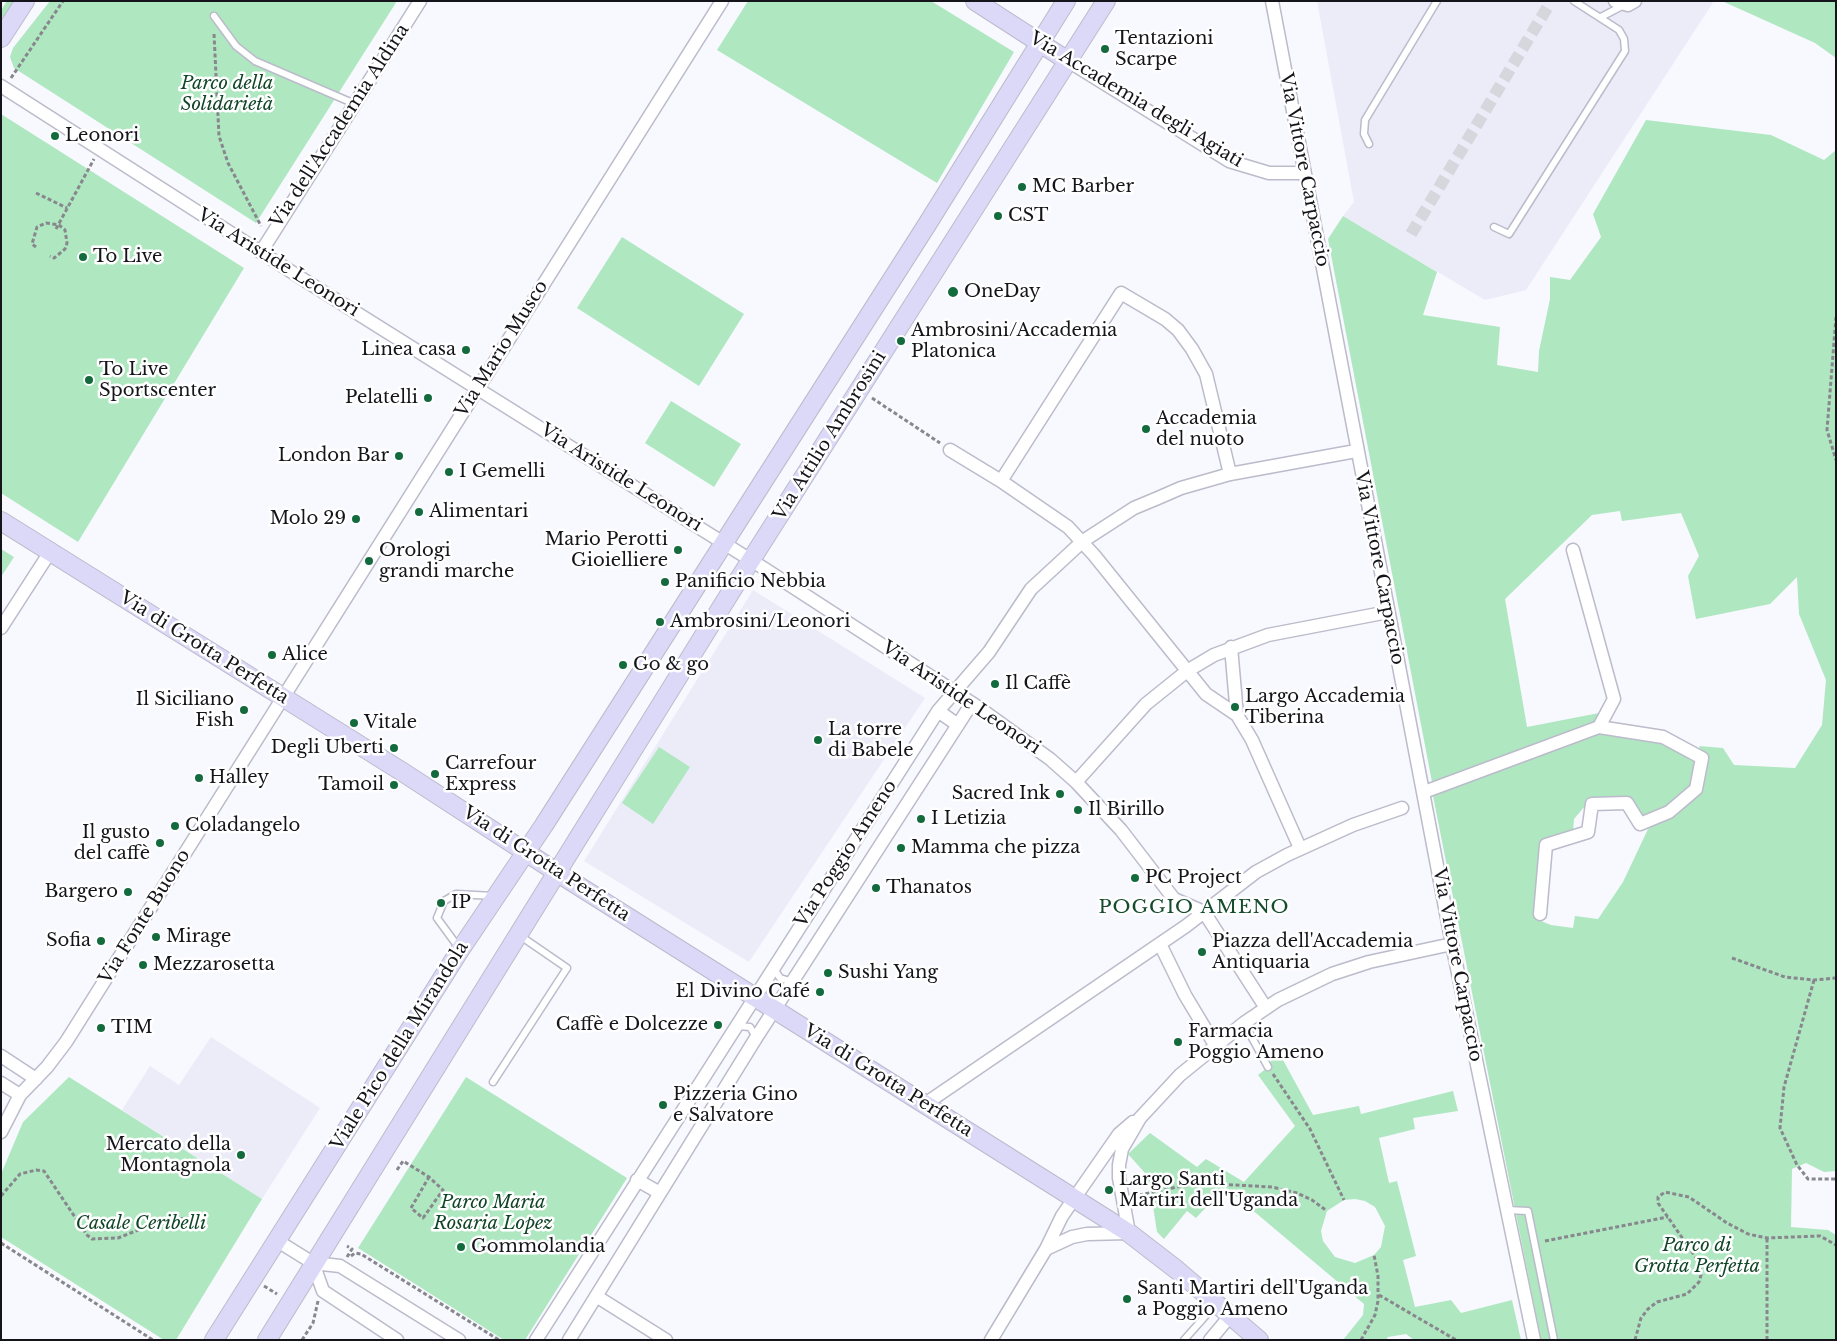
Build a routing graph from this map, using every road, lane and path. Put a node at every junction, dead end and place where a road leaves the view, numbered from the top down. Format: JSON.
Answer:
{"nodes":[{"id":1,"x":25,"y":1,"type":"edge"},
{"id":2,"x":63,"y":1,"type":"edge"},
{"id":3,"x":420,"y":1,"type":"edge"},
{"id":4,"x":722,"y":1,"type":"edge"},
{"id":5,"x":975,"y":1,"type":"edge"},
{"id":6,"x":1066,"y":1,"type":"edge"},
{"id":7,"x":1106,"y":1,"type":"edge"},
{"id":8,"x":1272,"y":1,"type":"edge"},
{"id":9,"x":1436,"y":1,"type":"edge"},
{"id":10,"x":1574,"y":1,"type":"edge"},
{"id":11,"x":1625,"y":2,"type":"edge"},
{"id":12,"x":214,"y":16,"type":"joint"},
{"id":13,"x":1601,"y":17,"type":"junction"},
{"id":14,"x":1,"y":38,"type":"edge"},
{"id":15,"x":1040,"y":43,"type":"junction"},
{"id":16,"x":1068,"y":61,"type":"junction"},
{"id":17,"x":14,"y":74,"type":"dead end"},
{"id":18,"x":1,"y":86,"type":"edge"},
{"id":19,"x":356,"y":104,"type":"junction"},
{"id":20,"x":1369,"y":144,"type":"dead end"},
{"id":21,"x":99,"y":150,"type":"junction"},
{"id":22,"x":1304,"y":174,"type":"junction"},
{"id":23,"x":36,"y":192,"type":"dead end"},
{"id":24,"x":68,"y":208,"type":"junction"},
{"id":25,"x":58,"y":225,"type":"junction"},
{"id":26,"x":259,"y":227,"type":"dead end"},
{"id":27,"x":1494,"y":227,"type":"dead end"},
{"id":28,"x":56,"y":229,"type":"dead end"},
{"id":29,"x":36,"y":246,"type":"dead end"},
{"id":30,"x":261,"y":252,"type":"junction"},
{"id":31,"x":50,"y":256,"type":"dead end"},
{"id":32,"x":1836,"y":317,"type":"edge"},
{"id":33,"x":478,"y":387,"type":"junction"},
{"id":34,"x":884,"y":406,"type":"dead end"},
{"id":35,"x":950,"y":450,"type":"joint"},
{"id":36,"x":1356,"y":451,"type":"junction"},
{"id":37,"x":1836,"y":460,"type":"edge"},
{"id":38,"x":1230,"y":474,"type":"junction"},
{"id":39,"x":1001,"y":481,"type":"junction"},
{"id":40,"x":1,"y":521,"type":"edge"},
{"id":41,"x":1083,"y":541,"type":"junction"},
{"id":42,"x":723,"y":542,"type":"junction"},
{"id":43,"x":1573,"y":550,"type":"dead end"},
{"id":44,"x":50,"y":552,"type":"junction"},
{"id":45,"x":751,"y":560,"type":"junction"},
{"id":46,"x":1388,"y":612,"type":"junction"},
{"id":47,"x":1,"y":628,"type":"edge"},
{"id":48,"x":1231,"y":647,"type":"junction"},
{"id":49,"x":1187,"y":671,"type":"junction"},
{"id":50,"x":954,"y":692,"type":"junction"},
{"id":51,"x":284,"y":698,"type":"junction"},
{"id":52,"x":972,"y":703,"type":"junction"},
{"id":53,"x":938,"y":711,"type":"junction"},
{"id":54,"x":1238,"y":715,"type":"junction"},
{"id":55,"x":958,"y":725,"type":"junction"},
{"id":56,"x":1599,"y":727,"type":"junction"},
{"id":57,"x":1076,"y":782,"type":"junction"},
{"id":58,"x":1424,"y":792,"type":"junction"},
{"id":59,"x":1402,"y":808,"type":"dead end"},
{"id":60,"x":1300,"y":848,"type":"junction"},
{"id":61,"x":525,"y":852,"type":"junction"},
{"id":62,"x":558,"y":873,"type":"junction"},
{"id":63,"x":495,"y":897,"type":"junction"},
{"id":64,"x":1204,"y":912,"type":"junction"},
{"id":65,"x":1540,"y":914,"type":"dead end"},
{"id":66,"x":519,"y":935,"type":"junction"},
{"id":67,"x":1160,"y":944,"type":"junction"},
{"id":68,"x":1452,"y":944,"type":"junction"},
{"id":69,"x":460,"y":950,"type":"junction"},
{"id":70,"x":1732,"y":958,"type":"dead end"},
{"id":71,"x":773,"y":968,"type":"junction"},
{"id":72,"x":1836,"y":978,"type":"edge"},
{"id":73,"x":1814,"y":980,"type":"junction"},
{"id":74,"x":794,"y":982,"type":"junction"},
{"id":75,"x":754,"y":997,"type":"junction"},
{"id":76,"x":1266,"y":1008,"type":"junction"},
{"id":77,"x":776,"y":1010,"type":"junction"},
{"id":78,"x":1244,"y":1023,"type":"junction"},
{"id":79,"x":735,"y":1026,"type":"junction"},
{"id":80,"x":756,"y":1038,"type":"junction"},
{"id":81,"x":1215,"y":1045,"type":"junction"},
{"id":82,"x":4,"y":1062,"type":"edge"},
{"id":83,"x":1268,"y":1067,"type":"joint"},
{"id":84,"x":36,"y":1079,"type":"junction"},
{"id":85,"x":493,"y":1082,"type":"dead end"},
{"id":86,"x":1,"y":1083,"type":"edge"},
{"id":87,"x":20,"y":1095,"type":"junction"},
{"id":88,"x":925,"y":1104,"type":"junction"},
{"id":89,"x":1140,"y":1118,"type":"junction"},
{"id":90,"x":1,"y":1132,"type":"edge"},
{"id":91,"x":397,"y":1170,"type":"dead end"},
{"id":92,"x":429,"y":1177,"type":"junction"},
{"id":93,"x":1836,"y":1178,"type":"edge"},
{"id":94,"x":637,"y":1180,"type":"junction"},
{"id":95,"x":660,"y":1193,"type":"junction"},
{"id":96,"x":1139,"y":1195,"type":"dead end"},
{"id":97,"x":1,"y":1196,"type":"edge"},
{"id":98,"x":1070,"y":1196,"type":"junction"},
{"id":99,"x":1344,"y":1200,"type":"dead end"},
{"id":100,"x":1507,"y":1210,"type":"junction"},
{"id":101,"x":1327,"y":1211,"type":"dead end"},
{"id":102,"x":1668,"y":1217,"type":"junction"},
{"id":103,"x":188,"y":1218,"type":"dead end"},
{"id":104,"x":1129,"y":1233,"type":"junction"},
{"id":105,"x":1767,"y":1238,"type":"junction"},
{"id":106,"x":276,"y":1240,"type":"junction"},
{"id":107,"x":1,"y":1243,"type":"edge"},
{"id":108,"x":1534,"y":1243,"type":"junction"},
{"id":109,"x":1836,"y":1245,"type":"edge"},
{"id":110,"x":347,"y":1246,"type":"dead end"},
{"id":111,"x":1046,"y":1249,"type":"junction"},
{"id":112,"x":1374,"y":1255,"type":"dead end"},
{"id":113,"x":345,"y":1259,"type":"dead end"},
{"id":114,"x":313,"y":1263,"type":"junction"},
{"id":115,"x":1379,"y":1295,"type":"junction"},
{"id":116,"x":596,"y":1296,"type":"junction"},
{"id":117,"x":1217,"y":1304,"type":"junction"},
{"id":118,"x":1230,"y":1316,"type":"junction"},
{"id":119,"x":153,"y":1340,"type":"edge"},
{"id":120,"x":214,"y":1340,"type":"edge"},
{"id":121,"x":266,"y":1340,"type":"edge"},
{"id":122,"x":397,"y":1340,"type":"edge"},
{"id":123,"x":459,"y":1340,"type":"edge"},
{"id":124,"x":536,"y":1340,"type":"edge"},
{"id":125,"x":569,"y":1340,"type":"edge"},
{"id":126,"x":666,"y":1340,"type":"edge"},
{"id":127,"x":991,"y":1340,"type":"edge"},
{"id":128,"x":1184,"y":1340,"type":"edge"},
{"id":129,"x":1210,"y":1340,"type":"edge"},
{"id":130,"x":1259,"y":1340,"type":"edge"},
{"id":131,"x":1361,"y":1340,"type":"edge"},
{"id":132,"x":1456,"y":1340,"type":"edge"},
{"id":133,"x":1534,"y":1340,"type":"edge"},
{"id":134,"x":1554,"y":1340,"type":"edge"},
{"id":135,"x":1635,"y":1340,"type":"edge"},
{"id":136,"x":1767,"y":1340,"type":"edge"}],
"edges":[{"from":1,"to":14,"type":"street"},
{"from":2,"to":17,"type":"path"},
{"from":3,"to":19,"type":"street","name":"Via dell'Accademia Aldina"},
{"from":4,"to":33,"type":"street","name":"Via Mario Musco"},
{"from":5,"to":15,"type":"street","name":"Via Accademia degli Agiati"},
{"from":6,"to":15,"type":"street","name":"Via Attilio Ambrosini"},
{"from":7,"to":16,"type":"street","name":"Via Attilio Ambrosini"},
{"from":8,"to":22,"type":"street","name":"Via Vittore Carpaccio"},
{"from":9,"to":20,"type":"lane"},
{"from":10,"to":13,"type":"lane"},
{"from":11,"to":13,"type":"lane"},
{"from":12,"to":19,"type":"lane"},
{"from":12,"to":26,"type":"path"},
{"from":13,"to":27,"type":"lane"},
{"from":15,"to":16,"type":"street","name":"Via Accademia degli Agiati"},
{"from":15,"to":42,"type":"street","name":"Via Attilio Ambrosini"},
{"from":16,"to":22,"type":"street","name":"Via Accademia degli Agiati"},
{"from":16,"to":45,"type":"street","name":"Via Attilio Ambrosini"},
{"from":18,"to":21,"type":"street","name":"Via Aristide Leonori"},
{"from":19,"to":30,"type":"street","name":"Via dell'Accademia Aldina"},
{"from":21,"to":24,"type":"path"},
{"from":21,"to":30,"type":"street","name":"Via Aristide Leonori"},
{"from":22,"to":36,"type":"street","name":"Via Vittore Carpaccio"},
{"from":23,"to":24,"type":"path"},
{"from":24,"to":25,"type":"path"},
{"from":25,"to":28,"type":"path"},
{"from":25,"to":29,"type":"path"},
{"from":25,"to":31,"type":"path"},
{"from":30,"to":33,"type":"street","name":"Via Aristide Leonori"},
{"from":32,"to":37,"type":"path"},
{"from":33,"to":42,"type":"street","name":"Via Aristide Leonori"},
{"from":33,"to":51,"type":"street","name":"Via Mario Musco"},
{"from":34,"to":35,"type":"path"},
{"from":35,"to":39,"type":"street"},
{"from":36,"to":38,"type":"street","name":"Via Poggio Ameno"},
{"from":36,"to":46,"type":"street","name":"Via Vittore Carpaccio"},
{"from":38,"to":39,"type":"street"},
{"from":38,"to":41,"type":"street","name":"Via Poggio Ameno"},
{"from":39,"to":41,"type":"street"},
{"from":40,"to":44,"type":"street","name":"Via di Grotta Perfetta"},
{"from":41,"to":49,"type":"street"},
{"from":41,"to":50,"type":"street","name":"Via Poggio Ameno"},
{"from":42,"to":45,"type":"street","name":"Via Aristide Leonori"},
{"from":42,"to":61,"type":"street","name":"Via Attilio Ambrosini"},
{"from":43,"to":56,"type":"street"},
{"from":44,"to":47,"type":"street"},
{"from":44,"to":51,"type":"street","name":"Via di Grotta Perfetta"},
{"from":45,"to":50,"type":"street","name":"Via Aristide Leonori"},
{"from":45,"to":62,"type":"street","name":"Via Attilio Ambrosini"},
{"from":46,"to":48,"type":"street"},
{"from":46,"to":58,"type":"street","name":"Via Vittore Carpaccio"},
{"from":48,"to":49,"type":"street"},
{"from":48,"to":54,"type":"street"},
{"from":49,"to":54,"type":"street"},
{"from":49,"to":57,"type":"street"},
{"from":50,"to":52,"type":"street","name":"Via Aristide Leonori"},
{"from":50,"to":53,"type":"street","name":"Via Poggio Ameno"},
{"from":51,"to":61,"type":"street","name":"Via di Grotta Perfetta"},
{"from":51,"to":84,"type":"street","name":"Via Fonte Buono"},
{"from":52,"to":55,"type":"street","name":"Via Poggio Ameno"},
{"from":52,"to":57,"type":"street","name":"Via Aristide Leonori"},
{"from":53,"to":55,"type":"street"},
{"from":53,"to":71,"type":"street","name":"Via Poggio Ameno"},
{"from":54,"to":60,"type":"street"},
{"from":55,"to":74,"type":"street","name":"Via Poggio Ameno"},
{"from":56,"to":58,"type":"street"},
{"from":56,"to":65,"type":"street"},
{"from":57,"to":64,"type":"street","name":"Via Aristide Leonori"},
{"from":58,"to":68,"type":"street","name":"Via Vittore Carpaccio"},
{"from":59,"to":60,"type":"street"},
{"from":60,"to":64,"type":"street"},
{"from":61,"to":62,"type":"street","name":"Via di Grotta Perfetta"},
{"from":61,"to":63,"type":"street","name":"Viale Pico della Mirandola"},
{"from":62,"to":66,"type":"street"},
{"from":62,"to":75,"type":"street","name":"Via di Grotta Perfetta"},
{"from":63,"to":69,"type":"street","name":"Viale Pico della Mirandola"},
{"from":63,"to":69,"type":"lane"},
{"from":64,"to":67,"type":"street"},
{"from":64,"to":76,"type":"street"},
{"from":66,"to":85,"type":"lane"},
{"from":66,"to":114,"type":"street"},
{"from":67,"to":81,"type":"street"},
{"from":67,"to":88,"type":"street"},
{"from":68,"to":76,"type":"street"},
{"from":68,"to":100,"type":"street","name":"Via Vittore Carpaccio"},
{"from":69,"to":106,"type":"street","name":"Viale Pico della Mirandola"},
{"from":70,"to":73,"type":"path"},
{"from":71,"to":74,"type":"lane"},
{"from":71,"to":75,"type":"street","name":"Via Poggio Ameno"},
{"from":72,"to":73,"type":"path"},
{"from":73,"to":93,"type":"path"},
{"from":74,"to":77,"type":"street","name":"Via Poggio Ameno"},
{"from":75,"to":77,"type":"street","name":"Via di Grotta Perfetta"},
{"from":75,"to":79,"type":"street","name":"Via Poggio Ameno"},
{"from":76,"to":78,"type":"street"},
{"from":77,"to":80,"type":"street","name":"Via Poggio Ameno"},
{"from":77,"to":88,"type":"street","name":"Via di Grotta Perfetta"},
{"from":78,"to":81,"type":"street"},
{"from":78,"to":83,"type":"lane"},
{"from":79,"to":80,"type":"lane"},
{"from":79,"to":94,"type":"street","name":"Via Poggio Ameno"},
{"from":80,"to":95,"type":"street","name":"Via Poggio Ameno"},
{"from":81,"to":89,"type":"street"},
{"from":82,"to":84,"type":"street"},
{"from":83,"to":99,"type":"path"},
{"from":84,"to":87,"type":"street","name":"Via Fonte Buono"},
{"from":86,"to":87,"type":"street"},
{"from":87,"to":90,"type":"street","name":"Via Fonte Buono"},
{"from":88,"to":98,"type":"street","name":"Via di Grotta Perfetta"},
{"from":89,"to":98,"type":"street"},
{"from":89,"to":104,"type":"street"},
{"from":91,"to":92,"type":"path"},
{"from":92,"to":92,"type":"path"},
{"from":94,"to":95,"type":"street"},
{"from":94,"to":124,"type":"street","name":"Via Poggio Ameno"},
{"from":95,"to":116,"type":"street","name":"Via Poggio Ameno"},
{"from":96,"to":101,"type":"path"},
{"from":97,"to":103,"type":"path"},
{"from":98,"to":104,"type":"street"},
{"from":98,"to":111,"type":"street"},
{"from":100,"to":108,"type":"lane"},
{"from":100,"to":133,"type":"street","name":"Via Vittore Carpaccio"},
{"from":102,"to":105,"type":"path"},
{"from":102,"to":108,"type":"path"},
{"from":102,"to":135,"type":"path"},
{"from":104,"to":111,"type":"street"},
{"from":104,"to":117,"type":"street"},
{"from":105,"to":109,"type":"path"},
{"from":105,"to":136,"type":"path"},
{"from":106,"to":114,"type":"street"},
{"from":106,"to":120,"type":"street","name":"Viale Pico della Mirandola"},
{"from":107,"to":119,"type":"path"},
{"from":108,"to":134,"type":"lane"},
{"from":110,"to":113,"type":"path"},
{"from":111,"to":127,"type":"street"},
{"from":112,"to":115,"type":"path"},
{"from":114,"to":121,"type":"street"},
{"from":114,"to":122,"type":"street"},
{"from":114,"to":123,"type":"street"},
{"from":115,"to":131,"type":"path"},
{"from":115,"to":132,"type":"path"},
{"from":116,"to":125,"type":"street","name":"Via Poggio Ameno"},
{"from":116,"to":126,"type":"street"},
{"from":117,"to":118,"type":"street"},
{"from":117,"to":128,"type":"lane"},
{"from":118,"to":129,"type":"street"},
{"from":118,"to":130,"type":"street"}]}
